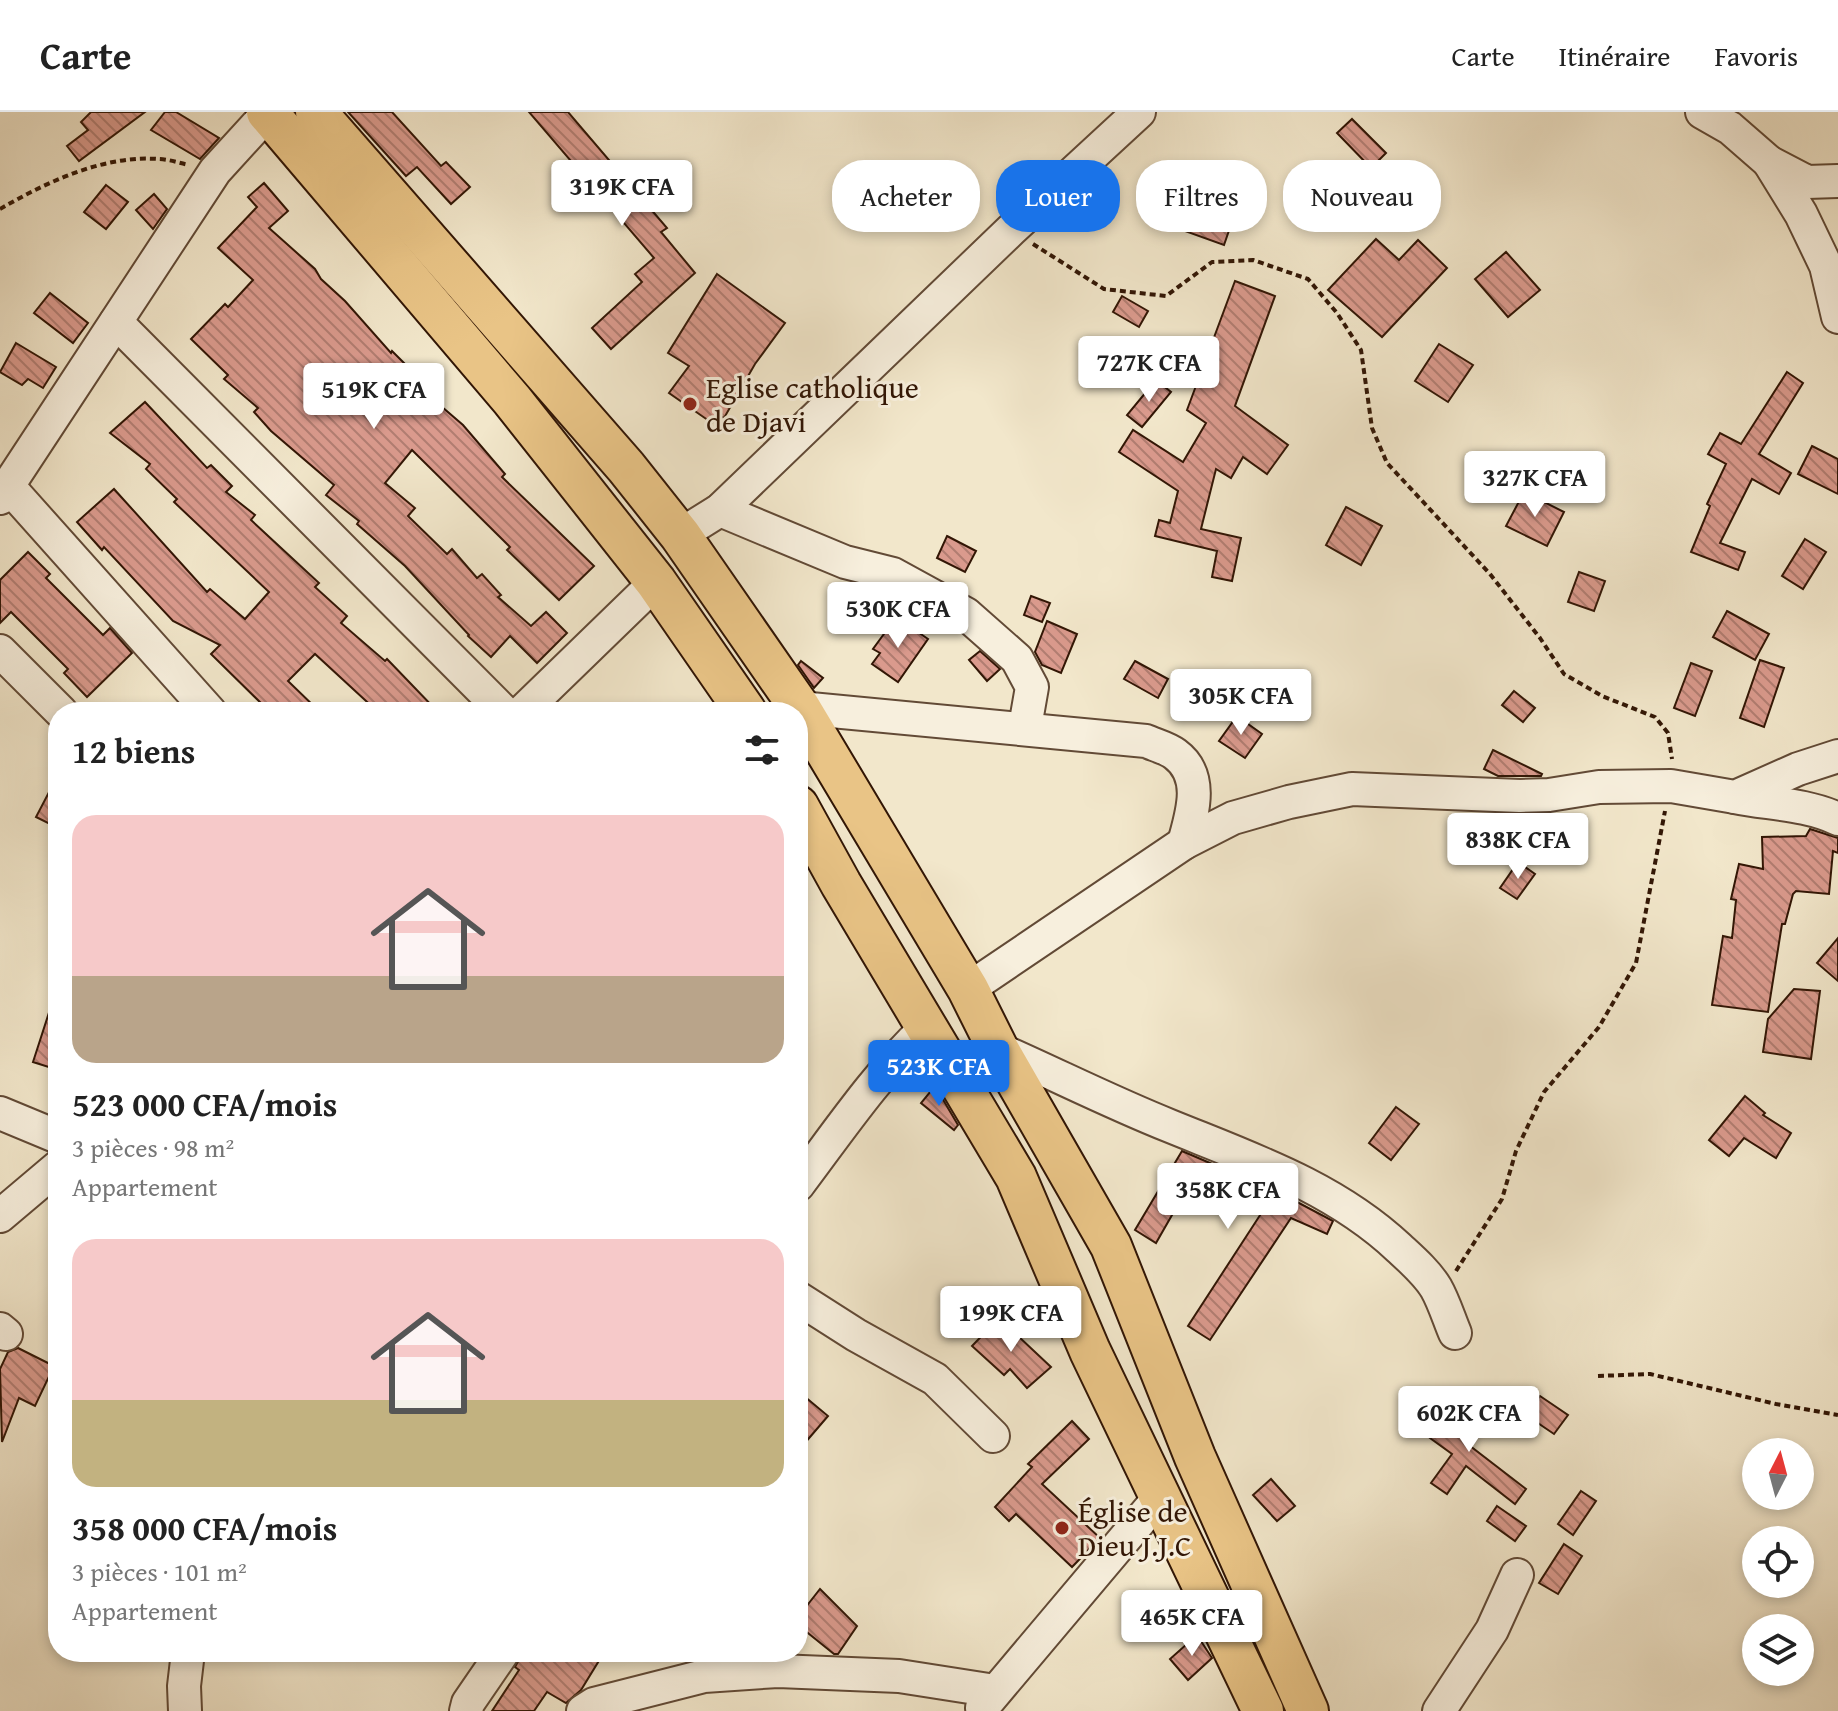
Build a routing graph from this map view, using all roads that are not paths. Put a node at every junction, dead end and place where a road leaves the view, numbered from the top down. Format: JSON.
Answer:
{"nodes":[{"id":1,"x":316,"y":112,"type":"edge"},
{"id":2,"x":1139,"y":112,"type":"edge"},
{"id":3,"x":1702,"y":112,"type":"edge"},
{"id":4,"x":267,"y":113,"type":"edge"},
{"id":5,"x":1769,"y":162,"type":"junction"},
{"id":6,"x":1822,"y":182,"type":"edge"},
{"id":7,"x":1838,"y":202,"type":"edge"},
{"id":8,"x":1838,"y":317,"type":"edge"},
{"id":9,"x":116,"y":322,"type":"junction"},
{"id":10,"x":4,"y":492,"type":"edge"},
{"id":11,"x":720,"y":510,"type":"junction"},
{"id":12,"x":680,"y":535,"type":"junction"},
{"id":13,"x":656,"y":582,"type":"junction"},
{"id":14,"x":0,"y":651,"type":"edge"},
{"id":15,"x":51,"y":702,"type":"edge"},
{"id":16,"x":201,"y":702,"type":"edge"},
{"id":17,"x":494,"y":702,"type":"edge"},
{"id":18,"x":532,"y":702,"type":"edge"},
{"id":19,"x":739,"y":702,"type":"edge"},
{"id":20,"x":796,"y":702,"type":"edge"},
{"id":21,"x":808,"y":709,"type":"edge"},
{"id":22,"x":808,"y":721,"type":"edge"},
{"id":23,"x":1025,"y":727,"type":"junction"},
{"id":24,"x":1838,"y":756,"type":"edge"},
{"id":25,"x":1735,"y":797,"type":"junction"},
{"id":26,"x":1838,"y":819,"type":"edge"},
{"id":27,"x":808,"y":823,"type":"edge"},
{"id":28,"x":1184,"y":843,"type":"junction"},
{"id":29,"x":968,"y":989,"type":"junction"},
{"id":30,"x":926,"y":1028,"type":"junction"},
{"id":31,"x":998,"y":1049,"type":"junction"},
{"id":32,"x":0,"y":1113,"type":"edge"},
{"id":33,"x":48,"y":1133,"type":"edge"},
{"id":34,"x":808,"y":1172,"type":"edge"},
{"id":35,"x":48,"y":1175,"type":"edge"},
{"id":36,"x":0,"y":1216,"type":"edge"},
{"id":37,"x":808,"y":1305,"type":"edge"},
{"id":38,"x":1455,"y":1333,"type":"dead end"},
{"id":39,"x":993,"y":1436,"type":"dead end"},
{"id":40,"x":1159,"y":1498,"type":"junction"},
{"id":41,"x":1517,"y":1575,"type":"dead end"},
{"id":42,"x":187,"y":1662,"type":"edge"},
{"id":43,"x":496,"y":1662,"type":"edge"},
{"id":44,"x":987,"y":1701,"type":"edge"},
{"id":45,"x":185,"y":1711,"type":"edge"},
{"id":46,"x":466,"y":1711,"type":"edge"},
{"id":47,"x":583,"y":1711,"type":"edge"},
{"id":48,"x":1263,"y":1711,"type":"edge"},
{"id":49,"x":1308,"y":1711,"type":"edge"},
{"id":50,"x":1439,"y":1711,"type":"edge"}],
"edges":[{"from":1,"to":12,"type":"main road"},
{"from":2,"to":11,"type":"street"},
{"from":3,"to":5,"type":"street"},
{"from":4,"to":9,"type":"street"},
{"from":4,"to":13,"type":"main road"},
{"from":5,"to":6,"type":"street"},
{"from":5,"to":8,"type":"street"},
{"from":6,"to":7,"type":"street"},
{"from":9,"to":10,"type":"street"},
{"from":9,"to":17,"type":"street"},
{"from":10,"to":16,"type":"street"},
{"from":11,"to":12,"type":"street"},
{"from":11,"to":23,"type":"street"},
{"from":12,"to":20,"type":"main road"},
{"from":13,"to":18,"type":"street"},
{"from":13,"to":19,"type":"main road"},
{"from":14,"to":15,"type":"street"},
{"from":21,"to":23,"type":"street"},
{"from":22,"to":29,"type":"main road"},
{"from":23,"to":28,"type":"street"},
{"from":24,"to":25,"type":"street"},
{"from":25,"to":26,"type":"street"},
{"from":25,"to":28,"type":"street"},
{"from":27,"to":30,"type":"main road"},
{"from":28,"to":29,"type":"street"},
{"from":29,"to":31,"type":"main road"},
{"from":30,"to":34,"type":"street"},
{"from":30,"to":40,"type":"main road"},
{"from":31,"to":38,"type":"street"},
{"from":31,"to":49,"type":"main road"},
{"from":32,"to":33,"type":"street"},
{"from":35,"to":36,"type":"street"},
{"from":37,"to":39,"type":"street"},
{"from":40,"to":44,"type":"street"},
{"from":40,"to":48,"type":"main road"},
{"from":41,"to":50,"type":"street"},
{"from":42,"to":45,"type":"street"},
{"from":43,"to":46,"type":"street"},
{"from":44,"to":47,"type":"street"}]}
